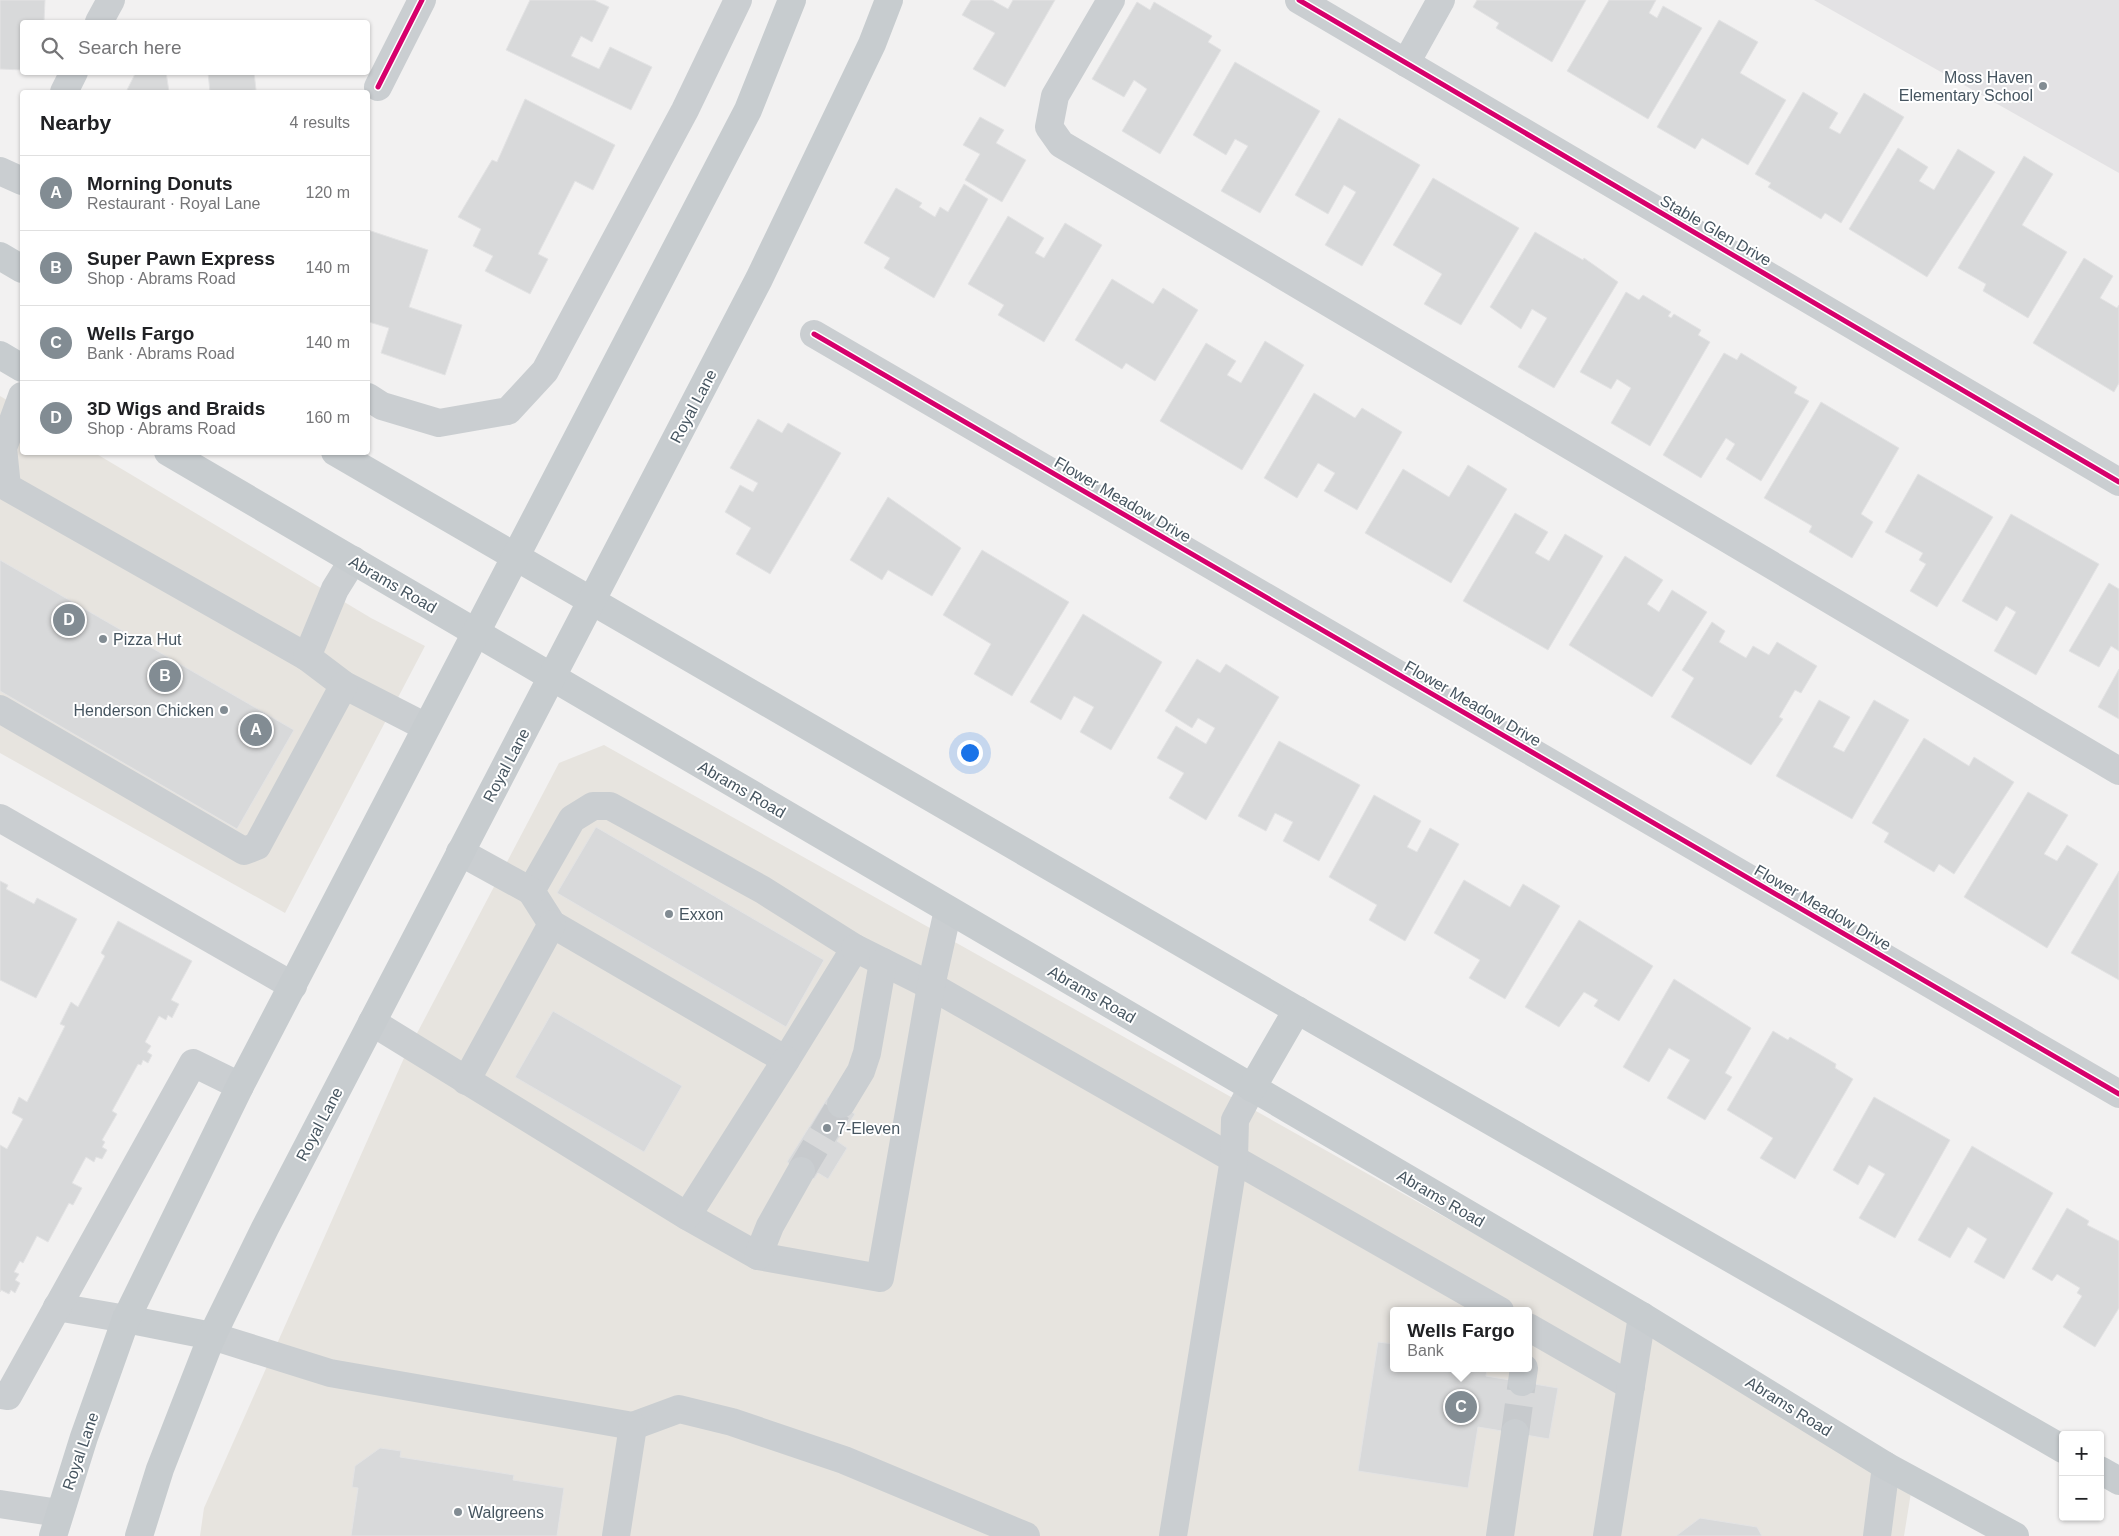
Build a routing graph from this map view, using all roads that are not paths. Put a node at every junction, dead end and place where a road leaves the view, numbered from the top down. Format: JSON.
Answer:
{"nodes":[{"id":1,"x":111,"y":0,"type":"edge"},
{"id":2,"x":422,"y":0,"type":"edge"},
{"id":3,"x":738,"y":0,"type":"edge"},
{"id":4,"x":792,"y":0,"type":"edge"},
{"id":5,"x":889,"y":0,"type":"edge"},
{"id":6,"x":1110,"y":0,"type":"edge"},
{"id":7,"x":1299,"y":0,"type":"edge"},
{"id":8,"x":1441,"y":0,"type":"edge"},
{"id":9,"x":100,"y":20,"type":"edge"},
{"id":10,"x":1406,"y":62,"type":"junction"},
{"id":11,"x":72,"y":75,"type":"edge"},
{"id":12,"x":378,"y":87,"type":"dead end"},
{"id":13,"x":65,"y":90,"type":"edge"},
{"id":14,"x":0,"y":171,"type":"edge"},
{"id":15,"x":20,"y":180,"type":"edge"},
{"id":16,"x":0,"y":256,"type":"edge"},
{"id":17,"x":20,"y":268,"type":"edge"},
{"id":18,"x":814,"y":334,"type":"dead end"},
{"id":19,"x":0,"y":355,"type":"edge"},
{"id":20,"x":20,"y":367,"type":"edge"},
{"id":21,"x":370,"y":398,"type":"edge"},
{"id":22,"x":20,"y":401,"type":"edge"},
{"id":23,"x":173,"y":455,"type":"edge"},
{"id":24,"x":340,"y":455,"type":"edge"},
{"id":25,"x":2119,"y":482,"type":"edge"},
{"id":26,"x":4,"y":486,"type":"edge"},
{"id":27,"x":515,"y":558,"type":"junction"},
{"id":28,"x":353,"y":560,"type":"junction"},
{"id":29,"x":591,"y":601,"type":"junction"},
{"id":30,"x":476,"y":632,"type":"junction"},
{"id":31,"x":306,"y":657,"type":"junction"},
{"id":32,"x":552,"y":677,"type":"junction"},
{"id":33,"x":344,"y":685,"type":"junction"},
{"id":34,"x":0,"y":709,"type":"edge"},
{"id":35,"x":426,"y":727,"type":"junction"},
{"id":36,"x":2119,"y":771,"type":"edge"},
{"id":37,"x":0,"y":818,"type":"edge"},
{"id":38,"x":460,"y":852,"type":"junction"},
{"id":39,"x":531,"y":891,"type":"junction"},
{"id":40,"x":948,"y":910,"type":"junction"},
{"id":41,"x":552,"y":924,"type":"junction"},
{"id":42,"x":855,"y":948,"type":"junction"},
{"id":43,"x":883,"y":962,"type":"junction"},
{"id":44,"x":292,"y":986,"type":"junction"},
{"id":45,"x":931,"y":986,"type":"junction"},
{"id":46,"x":1297,"y":1010,"type":"junction"},
{"id":47,"x":372,"y":1022,"type":"junction"},
{"id":48,"x":786,"y":1060,"type":"junction"},
{"id":49,"x":466,"y":1081,"type":"junction"},
{"id":50,"x":240,"y":1086,"type":"junction"},
{"id":51,"x":1252,"y":1088,"type":"junction"},
{"id":52,"x":2119,"y":1094,"type":"edge"},
{"id":53,"x":841,"y":1104,"type":"tunnel mouth"},
{"id":54,"x":1234,"y":1159,"type":"junction"},
{"id":55,"x":801,"y":1171,"type":"tunnel mouth"},
{"id":56,"x":687,"y":1216,"type":"junction"},
{"id":57,"x":758,"y":1256,"type":"junction"},
{"id":58,"x":57,"y":1307,"type":"junction"},
{"id":59,"x":1493,"y":1307,"type":"edge"},
{"id":60,"x":1642,"y":1316,"type":"junction"},
{"id":61,"x":126,"y":1319,"type":"junction"},
{"id":62,"x":1532,"y":1333,"type":"edge"},
{"id":63,"x":212,"y":1336,"type":"junction"},
{"id":64,"x":1631,"y":1386,"type":"junction"},
{"id":65,"x":0,"y":1395,"type":"edge"},
{"id":66,"x":633,"y":1426,"type":"junction"},
{"id":67,"x":1515,"y":1433,"type":"tunnel mouth"},
{"id":68,"x":2059,"y":1447,"type":"edge"},
{"id":69,"x":1886,"y":1466,"type":"junction"},
{"id":70,"x":2104,"y":1472,"type":"edge"},
{"id":71,"x":2119,"y":1481,"type":"edge"},
{"id":72,"x":0,"y":1504,"type":"edge"},
{"id":73,"x":56,"y":1525,"type":"edge"},
{"id":74,"x":139,"y":1536,"type":"edge"},
{"id":75,"x":616,"y":1536,"type":"edge"},
{"id":76,"x":1026,"y":1536,"type":"edge"},
{"id":77,"x":1173,"y":1536,"type":"edge"},
{"id":78,"x":1500,"y":1536,"type":"edge"},
{"id":79,"x":1607,"y":1536,"type":"edge"},
{"id":80,"x":1877,"y":1536,"type":"edge"},
{"id":81,"x":2015,"y":1536,"type":"edge"}],
"edges":[{"from":1,"to":9,"type":"street"},
{"from":2,"to":12,"type":"street"},
{"from":3,"to":21,"type":"street"},
{"from":4,"to":27,"type":"main road","name":"Royal Lane"},
{"from":5,"to":29,"type":"main road","name":"Royal Lane"},
{"from":6,"to":36,"type":"street"},
{"from":7,"to":10,"type":"street","name":"Stable Glen Drive"},
{"from":8,"to":10,"type":"street"},
{"from":10,"to":25,"type":"street","name":"Stable Glen Drive"},
{"from":11,"to":13,"type":"street"},
{"from":14,"to":15,"type":"street"},
{"from":16,"to":17,"type":"main road"},
{"from":18,"to":52,"type":"street","name":"Flower Meadow Drive"},
{"from":19,"to":20,"type":"main road"},
{"from":22,"to":26,"type":"street"},
{"from":23,"to":28,"type":"main road","name":"Abrams Road"},
{"from":24,"to":27,"type":"main road"},
{"from":26,"to":31,"type":"street"},
{"from":27,"to":29,"type":"main road"},
{"from":27,"to":30,"type":"main road","name":"Royal Lane"},
{"from":28,"to":30,"type":"main road","name":"Abrams Road"},
{"from":28,"to":31,"type":"street"},
{"from":29,"to":32,"type":"main road","name":"Royal Lane"},
{"from":29,"to":46,"type":"main road"},
{"from":30,"to":32,"type":"main road","name":"Abrams Road"},
{"from":30,"to":35,"type":"main road","name":"Royal Lane"},
{"from":31,"to":33,"type":"street"},
{"from":32,"to":38,"type":"main road","name":"Royal Lane"},
{"from":32,"to":40,"type":"main road","name":"Abrams Road"},
{"from":33,"to":34,"type":"street"},
{"from":33,"to":35,"type":"street"},
{"from":35,"to":44,"type":"main road","name":"Royal Lane"},
{"from":37,"to":44,"type":"street"},
{"from":38,"to":39,"type":"street"},
{"from":38,"to":47,"type":"main road","name":"Royal Lane"},
{"from":39,"to":41,"type":"street"},
{"from":39,"to":42,"type":"street"},
{"from":40,"to":45,"type":"street"},
{"from":40,"to":51,"type":"main road","name":"Abrams Road"},
{"from":41,"to":48,"type":"street"},
{"from":41,"to":49,"type":"street"},
{"from":42,"to":43,"type":"street"},
{"from":42,"to":48,"type":"street"},
{"from":43,"to":45,"type":"street"},
{"from":43,"to":53,"type":"street"},
{"from":44,"to":50,"type":"main road","name":"Royal Lane"},
{"from":45,"to":54,"type":"street"},
{"from":45,"to":57,"type":"street"},
{"from":46,"to":51,"type":"main road"},
{"from":46,"to":68,"type":"main road"},
{"from":47,"to":49,"type":"street"},
{"from":47,"to":63,"type":"main road","name":"Royal Lane"},
{"from":48,"to":56,"type":"street"},
{"from":49,"to":56,"type":"street"},
{"from":50,"to":58,"type":"street"},
{"from":50,"to":61,"type":"main road","name":"Royal Lane"},
{"from":51,"to":54,"type":"street"},
{"from":51,"to":60,"type":"main road","name":"Abrams Road"},
{"from":54,"to":59,"type":"street"},
{"from":54,"to":77,"type":"street"},
{"from":55,"to":57,"type":"street"},
{"from":56,"to":57,"type":"street"},
{"from":58,"to":61,"type":"street"},
{"from":58,"to":65,"type":"street"},
{"from":60,"to":64,"type":"street"},
{"from":60,"to":69,"type":"main road","name":"Abrams Road"},
{"from":61,"to":63,"type":"main road"},
{"from":61,"to":73,"type":"main road","name":"Royal Lane"},
{"from":62,"to":64,"type":"street"},
{"from":63,"to":66,"type":"street"},
{"from":63,"to":74,"type":"main road","name":"Royal Lane"},
{"from":64,"to":79,"type":"street"},
{"from":66,"to":75,"type":"street"},
{"from":66,"to":76,"type":"street"},
{"from":67,"to":78,"type":"street"},
{"from":69,"to":80,"type":"street"},
{"from":69,"to":81,"type":"main road","name":"Abrams Road"},
{"from":70,"to":71,"type":"main road"},
{"from":72,"to":73,"type":"street"}]}
